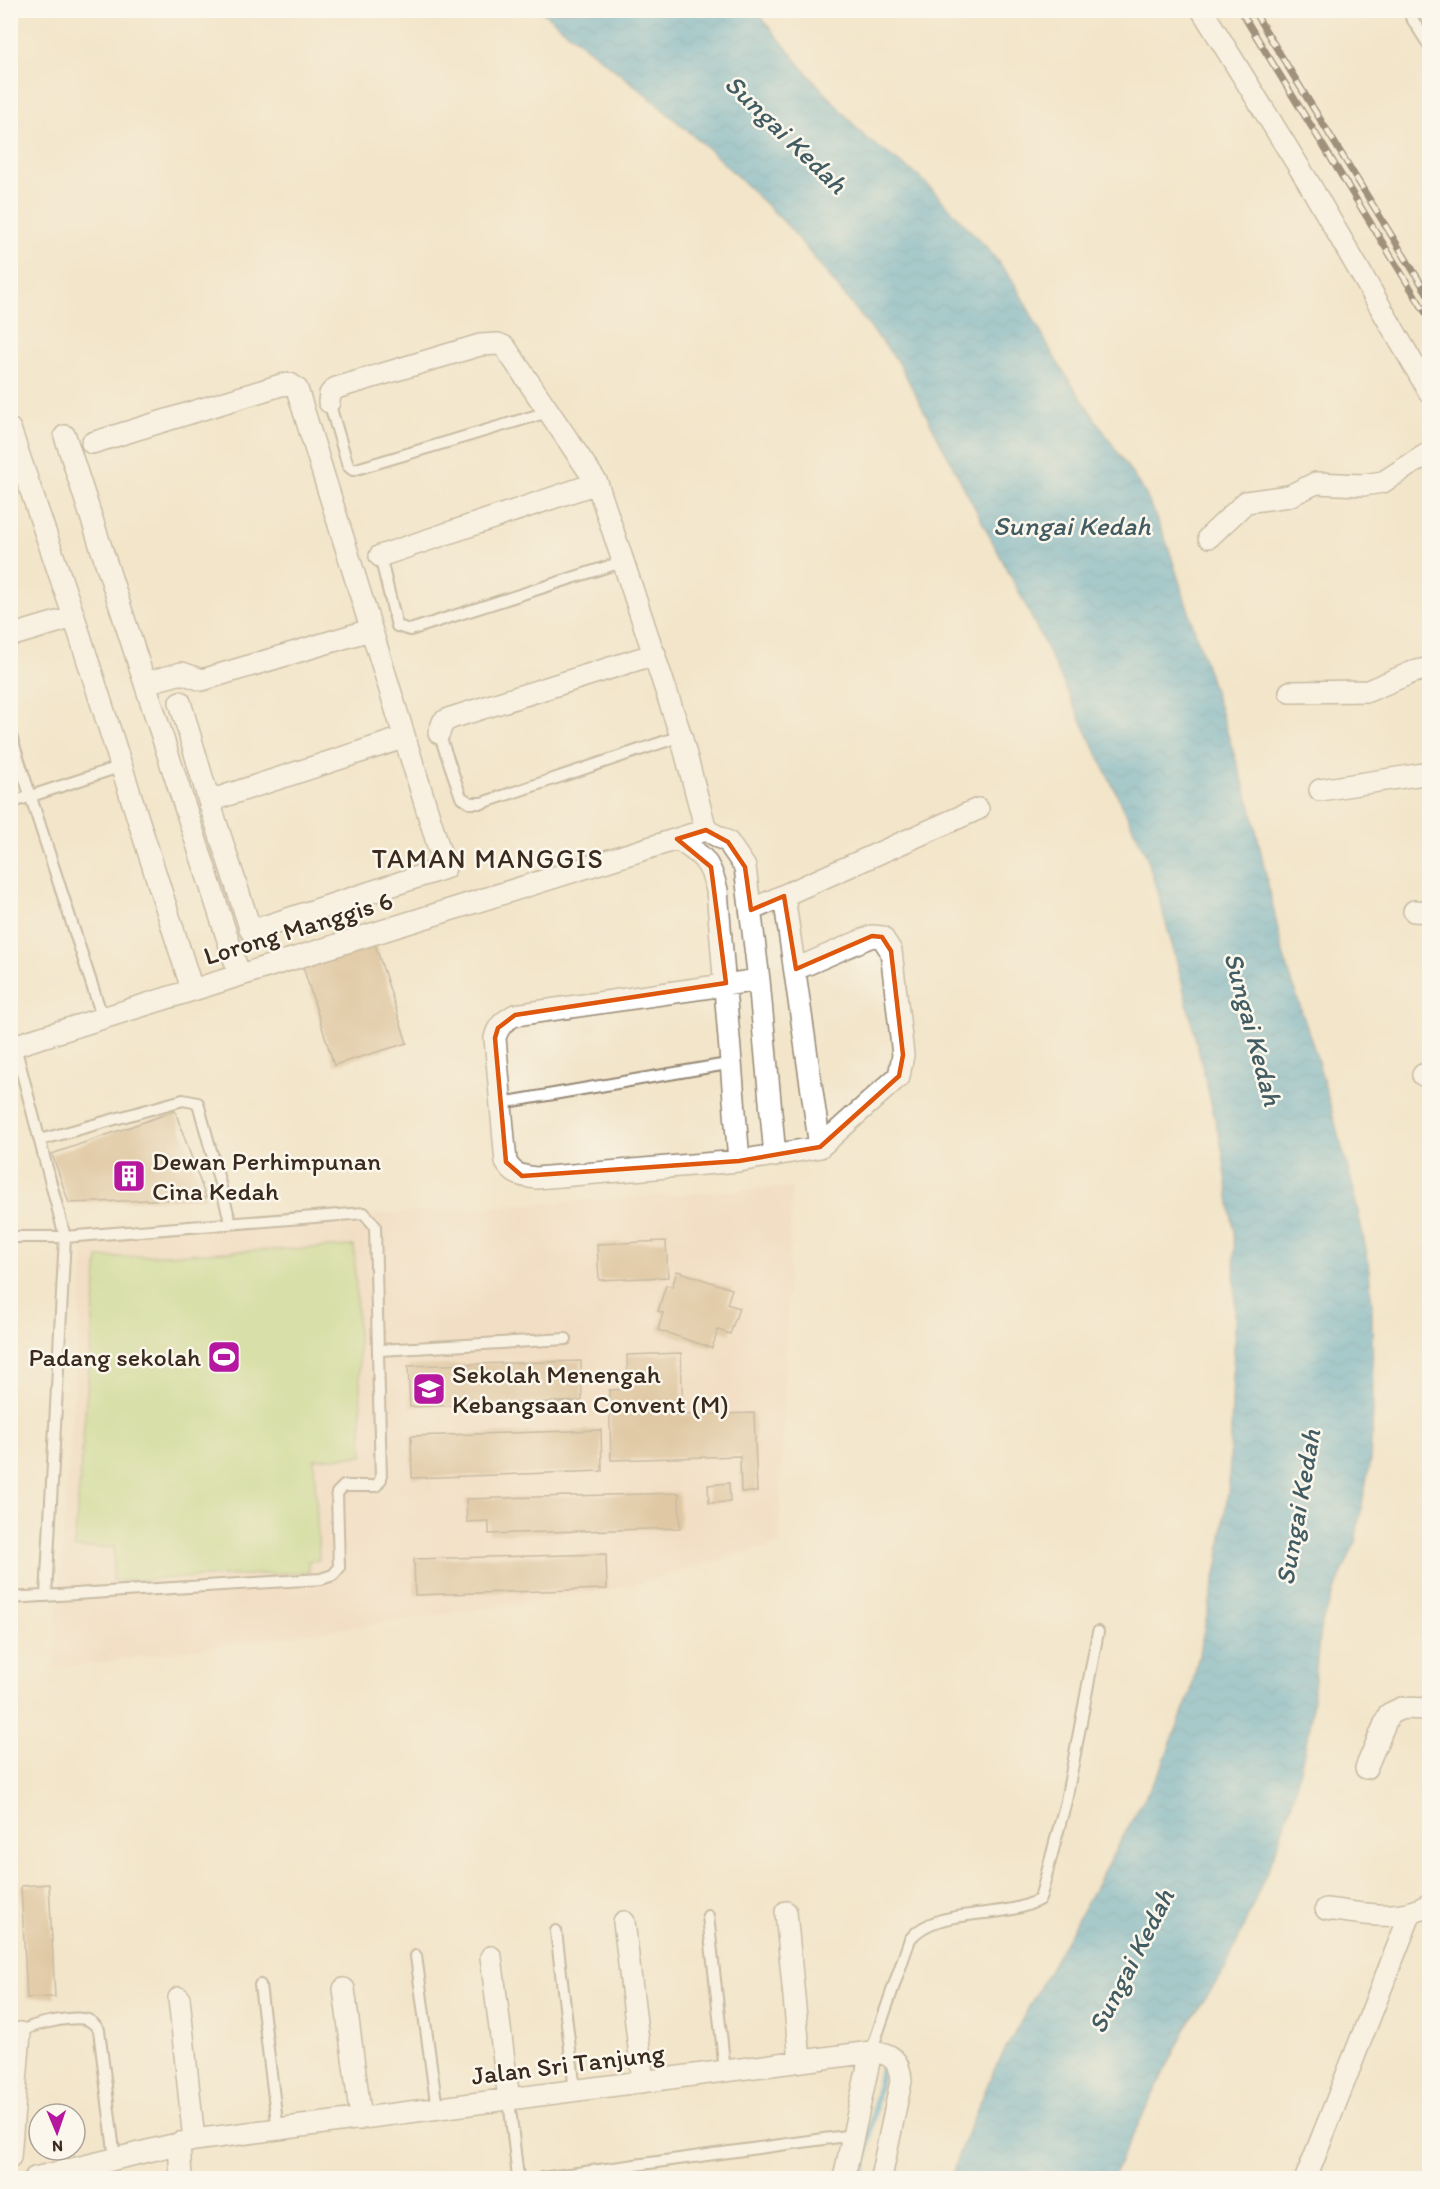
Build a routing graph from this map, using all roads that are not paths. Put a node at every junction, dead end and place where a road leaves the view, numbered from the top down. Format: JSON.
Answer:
{"nodes":[{"id":1,"x":1202,"y":10,"type":"edge"},
{"id":2,"x":1411,"y":10,"type":"edge"},
{"id":3,"x":1430,"y":47,"type":"edge"},
{"id":4,"x":1430,"y":393,"type":"edge"},
{"id":5,"x":329,"y":402,"type":"joint"},
{"id":6,"x":548,"y":412,"type":"junction"},
{"id":7,"x":10,"y":429,"type":"edge"},
{"id":8,"x":65,"y":436,"type":"dead end"},
{"id":9,"x":92,"y":443,"type":"dead end"},
{"id":10,"x":1430,"y":452,"type":"edge"},
{"id":11,"x":597,"y":483,"type":"junction"},
{"id":12,"x":1209,"y":537,"type":"dead end"},
{"id":13,"x":380,"y":556,"type":"joint"},
{"id":14,"x":625,"y":561,"type":"junction"},
{"id":15,"x":74,"y":617,"type":"junction"},
{"id":16,"x":370,"y":630,"type":"junction"},
{"id":17,"x":10,"y":636,"type":"edge"},
{"id":18,"x":655,"y":654,"type":"junction"},
{"id":19,"x":1430,"y":668,"type":"edge"},
{"id":20,"x":202,"y":681,"type":"junction"},
{"id":21,"x":145,"y":683,"type":"junction"},
{"id":22,"x":1290,"y":692,"type":"dead end"},
{"id":23,"x":180,"y":702,"type":"junction"},
{"id":24,"x":154,"y":711,"type":"junction"},
{"id":25,"x":10,"y":733,"type":"edge"},
{"id":26,"x":439,"y":733,"type":"joint"},
{"id":27,"x":681,"y":736,"type":"junction"},
{"id":28,"x":403,"y":738,"type":"junction"},
{"id":29,"x":122,"y":766,"type":"junction"},
{"id":30,"x":1430,"y":773,"type":"edge"},
{"id":31,"x":1320,"y":790,"type":"dead end"},
{"id":32,"x":31,"y":797,"type":"junction"},
{"id":33,"x":209,"y":801,"type":"junction"},
{"id":34,"x":10,"y":803,"type":"edge"},
{"id":35,"x":978,"y":809,"type":"dead end"},
{"id":36,"x":706,"y":830,"type":"junction"},
{"id":37,"x":677,"y":839,"type":"junction"},
{"id":38,"x":784,"y":896,"type":"junction"},
{"id":39,"x":751,"y":910,"type":"junction"},
{"id":40,"x":796,"y":969,"type":"junction"},
{"id":41,"x":239,"y":974,"type":"junction"},
{"id":42,"x":759,"y":980,"type":"junction"},
{"id":43,"x":726,"y":983,"type":"junction"},
{"id":44,"x":192,"y":989,"type":"junction"},
{"id":45,"x":102,"y":1017,"type":"junction"},
{"id":46,"x":12,"y":1041,"type":"edge"},
{"id":47,"x":733,"y":1063,"type":"junction"},
{"id":48,"x":501,"y":1103,"type":"junction"},
{"id":49,"x":40,"y":1140,"type":"junction"},
{"id":50,"x":820,"y":1147,"type":"junction"},
{"id":51,"x":775,"y":1156,"type":"junction"},
{"id":52,"x":740,"y":1161,"type":"junction"},
{"id":53,"x":231,"y":1224,"type":"junction"},
{"id":54,"x":10,"y":1237,"type":"edge"},
{"id":55,"x":65,"y":1237,"type":"junction"},
{"id":56,"x":566,"y":1339,"type":"dead end"},
{"id":57,"x":380,"y":1350,"type":"junction"},
{"id":58,"x":46,"y":1596,"type":"junction"},
{"id":59,"x":10,"y":1598,"type":"edge"},
{"id":60,"x":1098,"y":1632,"type":"dead end"},
{"id":61,"x":1430,"y":1709,"type":"edge"},
{"id":62,"x":1366,"y":1768,"type":"dead end"},
{"id":63,"x":1430,"y":1904,"type":"edge"},
{"id":64,"x":1326,"y":1909,"type":"dead end"},
{"id":65,"x":786,"y":1911,"type":"dead end"},
{"id":66,"x":1410,"y":1915,"type":"junction"},
{"id":67,"x":708,"y":1916,"type":"dead end"},
{"id":68,"x":624,"y":1922,"type":"dead end"},
{"id":69,"x":556,"y":1931,"type":"dead end"},
{"id":70,"x":416,"y":1956,"type":"dead end"},
{"id":71,"x":491,"y":1957,"type":"dead end"},
{"id":72,"x":260,"y":1985,"type":"dead end"},
{"id":73,"x":344,"y":1989,"type":"dead end"},
{"id":74,"x":179,"y":1998,"type":"dead end"},
{"id":75,"x":20,"y":2033,"type":"joint"},
{"id":76,"x":871,"y":2052,"type":"junction"},
{"id":77,"x":800,"y":2061,"type":"junction"},
{"id":78,"x":725,"y":2071,"type":"junction"},
{"id":79,"x":643,"y":2082,"type":"junction"},
{"id":80,"x":575,"y":2091,"type":"junction"},
{"id":81,"x":509,"y":2100,"type":"junction"},
{"id":82,"x":437,"y":2109,"type":"junction"},
{"id":83,"x":361,"y":2119,"type":"junction"},
{"id":84,"x":278,"y":2130,"type":"junction"},
{"id":85,"x":853,"y":2135,"type":"junction"},
{"id":86,"x":187,"y":2141,"type":"junction"},
{"id":87,"x":10,"y":2157,"type":"edge"},
{"id":88,"x":115,"y":2159,"type":"junction"},
{"id":89,"x":84,"y":2173,"type":"edge"},
{"id":90,"x":35,"y":2178,"type":"edge"},
{"id":91,"x":180,"y":2178,"type":"edge"},
{"id":92,"x":518,"y":2178,"type":"edge"},
{"id":93,"x":541,"y":2178,"type":"edge"},
{"id":94,"x":844,"y":2178,"type":"edge"},
{"id":95,"x":881,"y":2178,"type":"edge"},
{"id":96,"x":1306,"y":2178,"type":"edge"}],
"edges":[{"from":1,"to":4,"type":"street"},
{"from":2,"to":3,"type":"lane"},
{"from":5,"to":6,"type":"street"},
{"from":5,"to":6,"type":"lane"},
{"from":6,"to":11,"type":"street"},
{"from":7,"to":15,"type":"street"},
{"from":8,"to":21,"type":"street"},
{"from":9,"to":16,"type":"street"},
{"from":10,"to":12,"type":"street"},
{"from":11,"to":13,"type":"street"},
{"from":11,"to":14,"type":"street"},
{"from":13,"to":14,"type":"lane"},
{"from":14,"to":18,"type":"street"},
{"from":15,"to":17,"type":"street"},
{"from":15,"to":29,"type":"street"},
{"from":16,"to":20,"type":"street"},
{"from":16,"to":28,"type":"street"},
{"from":18,"to":26,"type":"street"},
{"from":18,"to":27,"type":"street"},
{"from":19,"to":22,"type":"street"},
{"from":20,"to":21,"type":"street"},
{"from":20,"to":23,"type":"street"},
{"from":21,"to":24,"type":"street"},
{"from":23,"to":24,"type":"street"},
{"from":23,"to":33,"type":"street"},
{"from":24,"to":41,"type":"street"},
{"from":25,"to":32,"type":"lane"},
{"from":26,"to":27,"type":"lane"},
{"from":27,"to":36,"type":"street"},
{"from":28,"to":33,"type":"street"},
{"from":28,"to":33,"type":"street"},
{"from":29,"to":32,"type":"lane"},
{"from":29,"to":44,"type":"street"},
{"from":30,"to":31,"type":"street"},
{"from":32,"to":34,"type":"lane"},
{"from":32,"to":45,"type":"lane"},
{"from":35,"to":38,"type":"street"},
{"from":36,"to":37,"type":"street","name":"Lorong Manggis 6"},
{"from":36,"to":39,"type":"street"},
{"from":37,"to":41,"type":"street","name":"Lorong Manggis 6"},
{"from":37,"to":43,"type":"street"},
{"from":38,"to":39,"type":"street"},
{"from":38,"to":40,"type":"street"},
{"from":39,"to":42,"type":"street"},
{"from":40,"to":50,"type":"street"},
{"from":40,"to":50,"type":"street"},
{"from":41,"to":44,"type":"street","name":"Lorong Manggis 6"},
{"from":42,"to":43,"type":"street"},
{"from":42,"to":51,"type":"street"},
{"from":43,"to":47,"type":"street"},
{"from":43,"to":48,"type":"street"},
{"from":44,"to":45,"type":"street","name":"Lorong Manggis 6"},
{"from":45,"to":46,"type":"street","name":"Lorong Manggis 6"},
{"from":46,"to":49,"type":"lane"},
{"from":47,"to":48,"type":"lane"},
{"from":47,"to":52,"type":"street"},
{"from":48,"to":52,"type":"street"},
{"from":49,"to":53,"type":"lane"},
{"from":49,"to":55,"type":"lane"},
{"from":50,"to":51,"type":"street"},
{"from":51,"to":52,"type":"street"},
{"from":53,"to":55,"type":"lane"},
{"from":53,"to":57,"type":"lane"},
{"from":54,"to":55,"type":"lane"},
{"from":55,"to":58,"type":"lane"},
{"from":56,"to":57,"type":"lane"},
{"from":57,"to":58,"type":"lane"},
{"from":58,"to":59,"type":"lane"},
{"from":60,"to":76,"type":"lane"},
{"from":61,"to":62,"type":"street"},
{"from":63,"to":66,"type":"street"},
{"from":64,"to":66,"type":"street"},
{"from":65,"to":77,"type":"street"},
{"from":66,"to":96,"type":"street"},
{"from":67,"to":78,"type":"lane"},
{"from":68,"to":79,"type":"street"},
{"from":69,"to":80,"type":"lane"},
{"from":70,"to":82,"type":"lane"},
{"from":71,"to":81,"type":"street"},
{"from":72,"to":84,"type":"lane"},
{"from":73,"to":83,"type":"street"},
{"from":74,"to":86,"type":"street"},
{"from":75,"to":87,"type":"street"},
{"from":75,"to":88,"type":"lane"},
{"from":76,"to":77,"type":"street","name":"Jalan Sri Tanjung"},
{"from":76,"to":85,"type":"street"},
{"from":76,"to":95,"type":"street"},
{"from":77,"to":78,"type":"street","name":"Jalan Sri Tanjung"},
{"from":78,"to":79,"type":"street","name":"Jalan Sri Tanjung"},
{"from":79,"to":80,"type":"street","name":"Jalan Sri Tanjung"},
{"from":80,"to":81,"type":"street","name":"Jalan Sri Tanjung"},
{"from":81,"to":82,"type":"street","name":"Jalan Sri Tanjung"},
{"from":81,"to":92,"type":"lane"},
{"from":82,"to":83,"type":"street","name":"Jalan Sri Tanjung"},
{"from":83,"to":84,"type":"street","name":"Jalan Sri Tanjung"},
{"from":84,"to":86,"type":"street","name":"Jalan Sri Tanjung"},
{"from":85,"to":93,"type":"lane"},
{"from":85,"to":94,"type":"street"},
{"from":86,"to":88,"type":"street","name":"Jalan Sri Tanjung"},
{"from":86,"to":91,"type":"street"},
{"from":88,"to":89,"type":"street","name":"Jalan Sri Tanjung"},
{"from":89,"to":90,"type":"street","name":"Jalan Sri Tanjung"}]}
